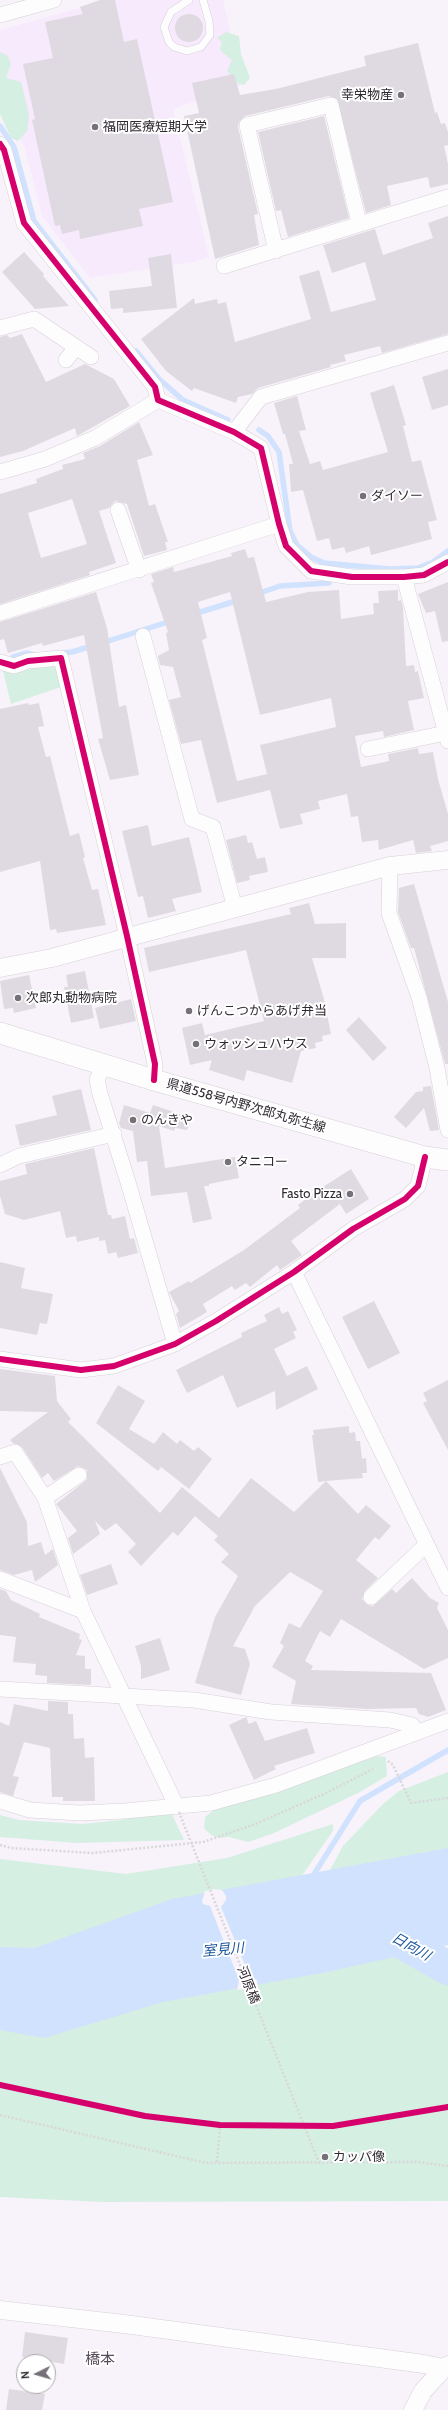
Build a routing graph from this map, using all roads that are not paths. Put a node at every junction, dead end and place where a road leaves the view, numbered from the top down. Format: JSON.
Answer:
{"nodes":[{"id":1,"x":54,"y":0,"type":"edge"},
{"id":2,"x":189,"y":0,"type":"edge"},
{"id":3,"x":203,"y":0,"type":"edge"},
{"id":4,"x":0,"y":15,"type":"edge"},
{"id":5,"x":0,"y":144,"type":"edge"},
{"id":6,"x":448,"y":197,"type":"edge"},
{"id":7,"x":359,"y":223,"type":"junction"},
{"id":8,"x":276,"y":251,"type":"junction"},
{"id":9,"x":224,"y":266,"type":"dead end"},
{"id":10,"x":0,"y":328,"type":"edge"},
{"id":11,"x":448,"y":343,"type":"edge"},
{"id":12,"x":76,"y":347,"type":"junction"},
{"id":13,"x":91,"y":357,"type":"dead end"},
{"id":14,"x":66,"y":360,"type":"dead end"},
{"id":15,"x":158,"y":400,"type":"junction"},
{"id":16,"x":234,"y":432,"type":"junction"},
{"id":17,"x":0,"y":472,"type":"edge"},
{"id":18,"x":118,"y":510,"type":"dead end"},
{"id":19,"x":279,"y":524,"type":"junction"},
{"id":20,"x":448,"y":562,"type":"edge"},
{"id":21,"x":139,"y":570,"type":"junction"},
{"id":22,"x":404,"y":577,"type":"junction"},
{"id":23,"x":0,"y":614,"type":"edge"},
{"id":24,"x":143,"y":636,"type":"dead end"},
{"id":25,"x":5,"y":664,"type":"edge"},
{"id":26,"x":447,"y":737,"type":"edge"},
{"id":27,"x":368,"y":749,"type":"dead end"},
{"id":28,"x":448,"y":860,"type":"edge"},
{"id":29,"x":390,"y":866,"type":"junction"},
{"id":30,"x":235,"y":908,"type":"junction"},
{"id":31,"x":127,"y":936,"type":"junction"},
{"id":32,"x":0,"y":968,"type":"edge"},
{"id":33,"x":0,"y":1033,"type":"edge"},
{"id":34,"x":104,"y":1066,"type":"junction"},
{"id":35,"x":154,"y":1080,"type":"junction"},
{"id":36,"x":448,"y":1130,"type":"edge"},
{"id":37,"x":114,"y":1134,"type":"junction"},
{"id":38,"x":425,"y":1157,"type":"junction"},
{"id":39,"x":448,"y":1160,"type":"edge"},
{"id":40,"x":0,"y":1165,"type":"edge"},
{"id":41,"x":294,"y":1272,"type":"junction"},
{"id":42,"x":175,"y":1344,"type":"junction"},
{"id":43,"x":0,"y":1359,"type":"edge"},
{"id":44,"x":0,"y":1458,"type":"edge"},
{"id":45,"x":79,"y":1475,"type":"dead end"},
{"id":46,"x":45,"y":1498,"type":"junction"},
{"id":47,"x":426,"y":1545,"type":"junction"},
{"id":48,"x":0,"y":1580,"type":"edge"},
{"id":49,"x":448,"y":1588,"type":"edge"},
{"id":50,"x":371,"y":1597,"type":"dead end"},
{"id":51,"x":83,"y":1612,"type":"junction"},
{"id":52,"x":0,"y":1689,"type":"edge"},
{"id":53,"x":124,"y":1695,"type":"junction"},
{"id":54,"x":448,"y":1721,"type":"edge"},
{"id":55,"x":416,"y":1732,"type":"junction"},
{"id":56,"x":0,"y":1801,"type":"edge"},
{"id":57,"x":178,"y":1809,"type":"junction"},
{"id":58,"x":0,"y":2310,"type":"edge"},
{"id":59,"x":446,"y":2367,"type":"edge"},
{"id":60,"x":413,"y":2410,"type":"edge"}],
"edges":[{"from":1,"to":4,"type":"street"},
{"from":2,"to":3,"type":"lane"},
{"from":5,"to":15,"type":"street"},
{"from":6,"to":7,"type":"street"},
{"from":7,"to":8,"type":"street"},
{"from":7,"to":8,"type":"street"},
{"from":8,"to":9,"type":"street"},
{"from":10,"to":12,"type":"street"},
{"from":11,"to":16,"type":"street"},
{"from":12,"to":13,"type":"street"},
{"from":12,"to":14,"type":"street"},
{"from":15,"to":16,"type":"street"},
{"from":15,"to":17,"type":"street"},
{"from":16,"to":19,"type":"street"},
{"from":18,"to":21,"type":"street"},
{"from":19,"to":21,"type":"street"},
{"from":19,"to":22,"type":"street"},
{"from":20,"to":22,"type":"street"},
{"from":21,"to":23,"type":"street"},
{"from":22,"to":26,"type":"street"},
{"from":24,"to":30,"type":"street"},
{"from":25,"to":31,"type":"street"},
{"from":26,"to":27,"type":"street"},
{"from":28,"to":29,"type":"street"},
{"from":29,"to":30,"type":"street"},
{"from":29,"to":36,"type":"street"},
{"from":30,"to":31,"type":"street"},
{"from":31,"to":32,"type":"street"},
{"from":31,"to":35,"type":"street"},
{"from":33,"to":34,"type":"main road","name":"県道558号内野次郎丸弥生線"},
{"from":34,"to":35,"type":"main road","name":"県道558号内野次郎丸弥生線"},
{"from":34,"to":37,"type":"street"},
{"from":35,"to":38,"type":"main road","name":"県道558号内野次郎丸弥生線"},
{"from":37,"to":40,"type":"street"},
{"from":37,"to":42,"type":"street"},
{"from":38,"to":39,"type":"main road","name":"県道558号内野次郎丸弥生線"},
{"from":38,"to":41,"type":"street"},
{"from":41,"to":42,"type":"street"},
{"from":41,"to":47,"type":"street"},
{"from":42,"to":43,"type":"street"},
{"from":44,"to":46,"type":"street"},
{"from":45,"to":46,"type":"street"},
{"from":46,"to":51,"type":"street"},
{"from":47,"to":49,"type":"street"},
{"from":47,"to":50,"type":"street"},
{"from":48,"to":51,"type":"street"},
{"from":51,"to":53,"type":"street"},
{"from":52,"to":53,"type":"street"},
{"from":53,"to":55,"type":"street"},
{"from":53,"to":57,"type":"street"},
{"from":54,"to":55,"type":"street"},
{"from":55,"to":57,"type":"street"},
{"from":56,"to":57,"type":"street"},
{"from":58,"to":59,"type":"street"},
{"from":59,"to":60,"type":"street"}]}
